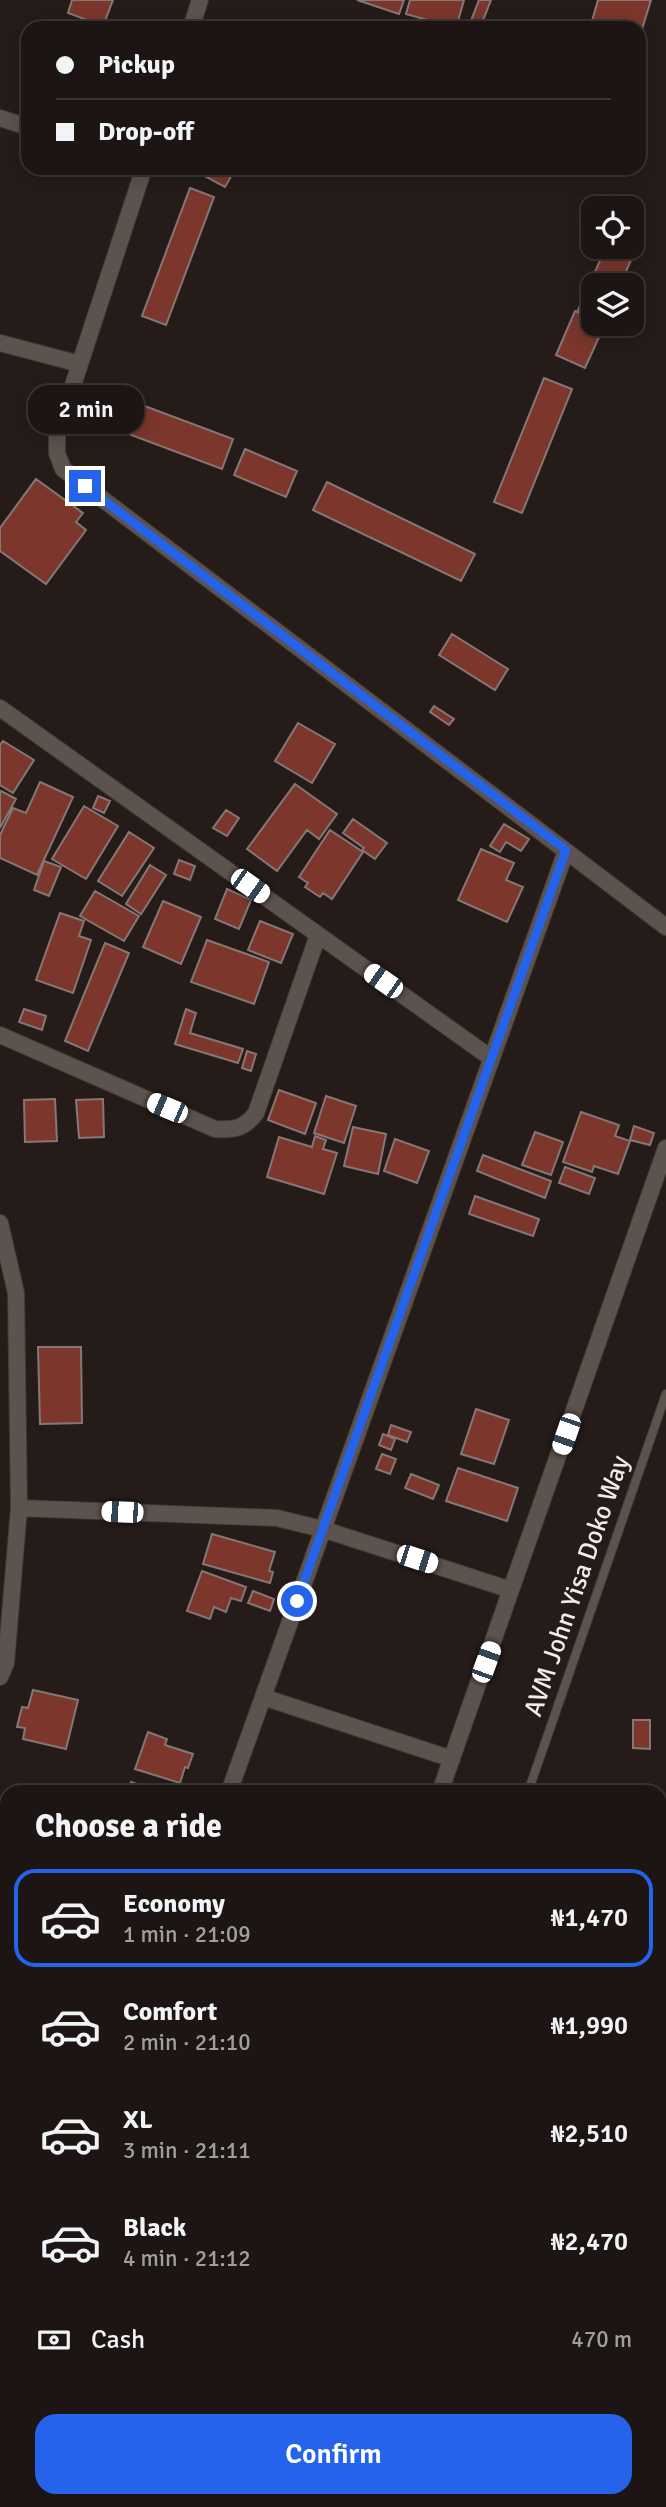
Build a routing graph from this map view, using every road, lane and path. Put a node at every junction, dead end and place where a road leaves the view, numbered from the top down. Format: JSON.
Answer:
{"nodes":[{"id":1,"x":200,"y":0,"type":"edge"},
{"id":2,"x":193,"y":21,"type":"edge"},
{"id":3,"x":0,"y":118,"type":"edge"},
{"id":4,"x":21,"y":125,"type":"edge"},
{"id":5,"x":142,"y":175,"type":"edge"},
{"id":6,"x":0,"y":343,"type":"edge"},
{"id":7,"x":80,"y":364,"type":"junction"},
{"id":8,"x":0,"y":708,"type":"edge"},
{"id":9,"x":566,"y":850,"type":"junction"},
{"id":10,"x":666,"y":927,"type":"edge"},
{"id":11,"x":318,"y":935,"type":"junction"},
{"id":12,"x":0,"y":1035,"type":"edge"},
{"id":13,"x":491,"y":1058,"type":"junction"},
{"id":14,"x":666,"y":1148,"type":"edge"},
{"id":15,"x":0,"y":1223,"type":"edge"},
{"id":16,"x":666,"y":1394,"type":"edge"},
{"id":17,"x":19,"y":1508,"type":"junction"},
{"id":18,"x":323,"y":1529,"type":"junction"},
{"id":19,"x":511,"y":1590,"type":"junction"},
{"id":20,"x":0,"y":1677,"type":"edge"},
{"id":21,"x":263,"y":1697,"type":"junction"},
{"id":22,"x":452,"y":1759,"type":"junction"},
{"id":23,"x":232,"y":1785,"type":"edge"},
{"id":24,"x":443,"y":1785,"type":"edge"},
{"id":25,"x":530,"y":1785,"type":"edge"}],
"edges":[{"from":1,"to":2,"type":"street"},
{"from":3,"to":4,"type":"street"},
{"from":5,"to":7,"type":"street"},
{"from":6,"to":7,"type":"street"},
{"from":7,"to":9,"type":"street"},
{"from":8,"to":11,"type":"street"},
{"from":9,"to":10,"type":"street"},
{"from":9,"to":13,"type":"street"},
{"from":11,"to":12,"type":"street"},
{"from":11,"to":13,"type":"street"},
{"from":13,"to":18,"type":"street"},
{"from":14,"to":19,"type":"street"},
{"from":15,"to":17,"type":"street"},
{"from":16,"to":25,"type":"lane","name":"AVM John Yisa Doko Way"},
{"from":17,"to":18,"type":"street"},
{"from":17,"to":20,"type":"street"},
{"from":18,"to":19,"type":"street"},
{"from":18,"to":21,"type":"street"},
{"from":19,"to":22,"type":"street"},
{"from":21,"to":22,"type":"street"},
{"from":21,"to":23,"type":"street"},
{"from":22,"to":24,"type":"street"}]}
